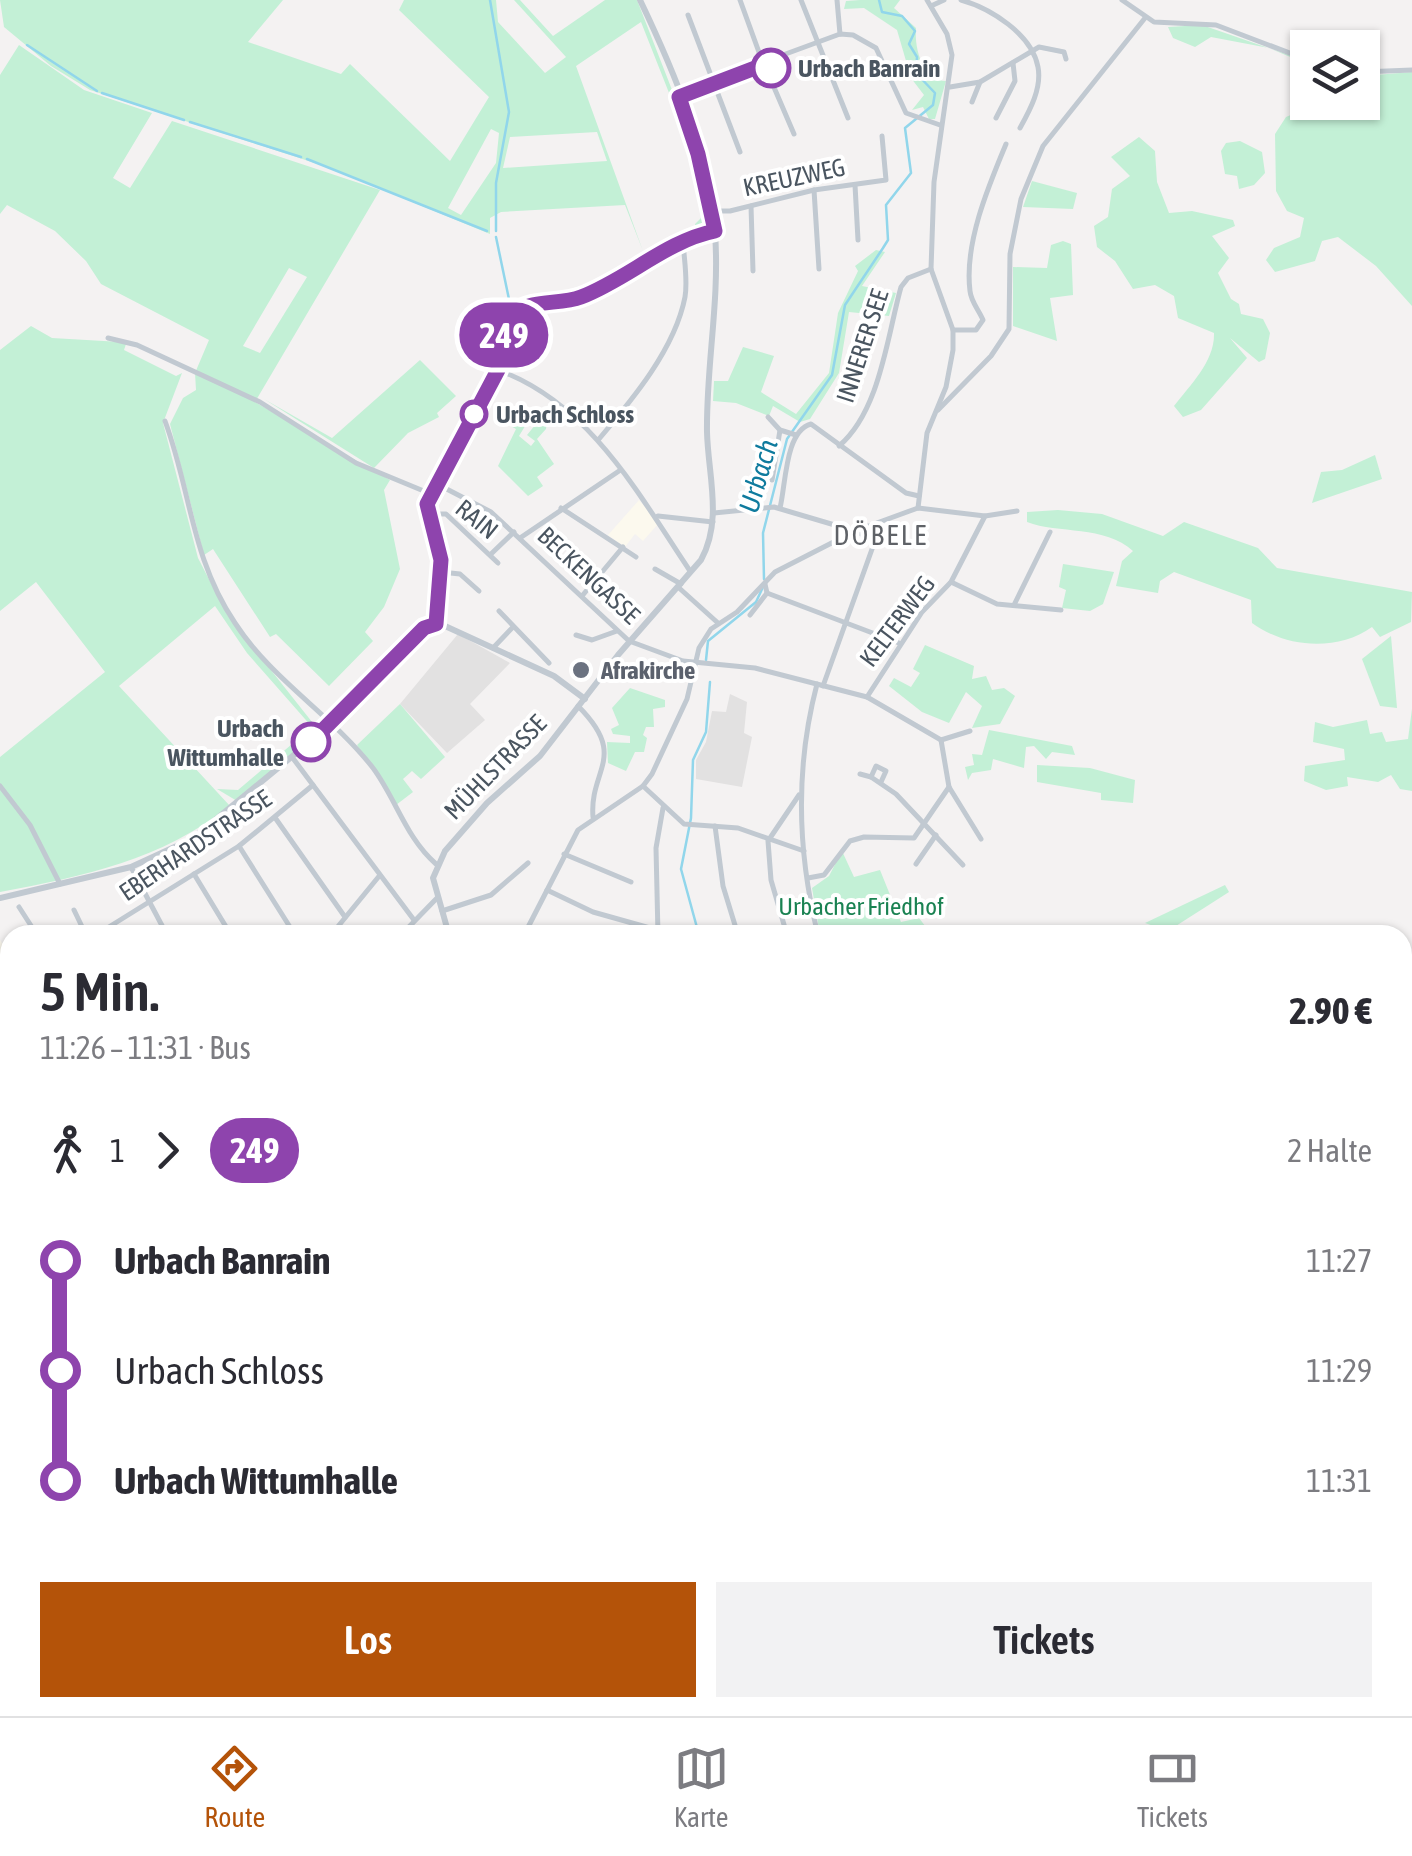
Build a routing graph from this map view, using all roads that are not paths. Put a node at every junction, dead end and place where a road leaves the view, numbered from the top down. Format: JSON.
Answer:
{"nodes":[{"id":1,"x":640,"y":0,"type":"edge"},
{"id":2,"x":740,"y":0,"type":"edge"},
{"id":3,"x":801,"y":0,"type":"edge"},
{"id":4,"x":837,"y":0,"type":"edge"},
{"id":5,"x":944,"y":0,"type":"edge"},
{"id":6,"x":960,"y":0,"type":"edge"},
{"id":7,"x":1122,"y":0,"type":"edge"},
{"id":8,"x":929,"y":3,"type":"edge"},
{"id":9,"x":688,"y":15,"type":"dead end"},
{"id":10,"x":1145,"y":18,"type":"junction"},
{"id":11,"x":840,"y":34,"type":"junction"},
{"id":12,"x":817,"y":42,"type":"junction"},
{"id":13,"x":1031,"y":50,"type":"junction"},
{"id":14,"x":1290,"y":53,"type":"edge"},
{"id":15,"x":760,"y":55,"type":"junction"},
{"id":16,"x":1066,"y":58,"type":"dead end"},
{"id":17,"x":772,"y":59,"type":"junction"},
{"id":18,"x":1013,"y":63,"type":"junction"},
{"id":19,"x":755,"y":68,"type":"junction"},
{"id":20,"x":1412,"y":70,"type":"edge"},
{"id":21,"x":767,"y":71,"type":"junction"},
{"id":22,"x":1380,"y":71,"type":"edge"},
{"id":23,"x":980,"y":82,"type":"junction"},
{"id":24,"x":713,"y":86,"type":"junction"},
{"id":25,"x":950,"y":87,"type":"junction"},
{"id":26,"x":679,"y":97,"type":"junction"},
{"id":27,"x":972,"y":102,"type":"dead end"},
{"id":28,"x":848,"y":118,"type":"dead end"},
{"id":29,"x":996,"y":118,"type":"dead end"},
{"id":30,"x":940,"y":125,"type":"junction"},
{"id":31,"x":1020,"y":128,"type":"dead end"},
{"id":32,"x":794,"y":134,"type":"dead end"},
{"id":33,"x":882,"y":136,"type":"dead end"},
{"id":34,"x":1006,"y":144,"type":"dead end"},
{"id":35,"x":740,"y":152,"type":"dead end"},
{"id":36,"x":855,"y":185,"type":"junction"},
{"id":37,"x":814,"y":190,"type":"junction"},
{"id":38,"x":751,"y":206,"type":"junction"},
{"id":39,"x":711,"y":211,"type":"junction"},
{"id":40,"x":715,"y":231,"type":"junction"},
{"id":41,"x":858,"y":240,"type":"dead end"},
{"id":42,"x":683,"y":241,"type":"junction"},
{"id":43,"x":819,"y":269,"type":"dead end"},
{"id":44,"x":931,"y":269,"type":"junction"},
{"id":45,"x":753,"y":271,"type":"dead end"},
{"id":46,"x":953,"y":330,"type":"junction"},
{"id":47,"x":108,"y":338,"type":"dead end"},
{"id":48,"x":498,"y":370,"type":"junction"},
{"id":49,"x":934,"y":414,"type":"junction"},
{"id":50,"x":768,"y":417,"type":"dead end"},
{"id":51,"x":165,"y":421,"type":"dead end"},
{"id":52,"x":788,"y":433,"type":"junction"},
{"id":53,"x":599,"y":439,"type":"junction"},
{"id":54,"x":839,"y":446,"type":"junction"},
{"id":55,"x":619,"y":471,"type":"junction"},
{"id":56,"x":772,"y":480,"type":"dead end"},
{"id":57,"x":437,"y":484,"type":"junction"},
{"id":58,"x":431,"y":494,"type":"junction"},
{"id":59,"x":920,"y":496,"type":"junction"},
{"id":60,"x":777,"y":507,"type":"junction"},
{"id":61,"x":561,"y":508,"type":"junction"},
{"id":62,"x":918,"y":508,"type":"junction"},
{"id":63,"x":1017,"y":510,"type":"dead end"},
{"id":64,"x":714,"y":513,"type":"junction"},
{"id":65,"x":428,"y":514,"type":"junction"},
{"id":66,"x":658,"y":516,"type":"junction"},
{"id":67,"x":985,"y":516,"type":"junction"},
{"id":68,"x":713,"y":522,"type":"junction"},
{"id":69,"x":881,"y":524,"type":"junction"},
{"id":70,"x":855,"y":531,"type":"junction"},
{"id":71,"x":514,"y":532,"type":"junction"},
{"id":72,"x":1050,"y":532,"type":"dead end"},
{"id":73,"x":520,"y":538,"type":"junction"},
{"id":74,"x":876,"y":540,"type":"junction"},
{"id":75,"x":624,"y":546,"type":"junction"},
{"id":76,"x":489,"y":554,"type":"junction"},
{"id":77,"x":636,"y":557,"type":"dead end"},
{"id":78,"x":498,"y":563,"type":"dead end"},
{"id":79,"x":655,"y":568,"type":"dead end"},
{"id":80,"x":690,"y":571,"type":"junction"},
{"id":81,"x":442,"y":572,"type":"junction"},
{"id":82,"x":951,"y":582,"type":"junction"},
{"id":83,"x":679,"y":585,"type":"junction"},
{"id":84,"x":764,"y":588,"type":"junction"},
{"id":85,"x":480,"y":591,"type":"dead end"},
{"id":86,"x":582,"y":596,"type":"junction"},
{"id":87,"x":1014,"y":606,"type":"junction"},
{"id":88,"x":1061,"y":610,"type":"dead end"},
{"id":89,"x":499,"y":611,"type":"dead end"},
{"id":90,"x":750,"y":616,"type":"dead end"},
{"id":91,"x":847,"y":622,"type":"junction"},
{"id":92,"x":718,"y":623,"type":"junction"},
{"id":93,"x":436,"y":624,"type":"junction"},
{"id":94,"x":514,"y":627,"type":"junction"},
{"id":95,"x":617,"y":631,"type":"junction"},
{"id":96,"x":576,"y":635,"type":"dead end"},
{"id":97,"x":629,"y":641,"type":"junction"},
{"id":98,"x":901,"y":643,"type":"junction"},
{"id":99,"x":490,"y":650,"type":"junction"},
{"id":100,"x":549,"y":663,"type":"dead end"},
{"id":101,"x":703,"y":664,"type":"junction"},
{"id":102,"x":820,"y":685,"type":"junction"},
{"id":103,"x":867,"y":697,"type":"junction"},
{"id":104,"x":585,"y":699,"type":"junction"},
{"id":105,"x":578,"y":706,"type":"junction"},
{"id":106,"x":329,"y":726,"type":"junction"},
{"id":107,"x":970,"y":731,"type":"dead end"},
{"id":108,"x":941,"y":740,"type":"junction"},
{"id":109,"x":292,"y":757,"type":"junction"},
{"id":110,"x":860,"y":774,"type":"dead end"},
{"id":111,"x":871,"y":777,"type":"junction"},
{"id":112,"x":881,"y":782,"type":"junction"},
{"id":113,"x":313,"y":785,"type":"junction"},
{"id":114,"x":0,"y":786,"type":"edge"},
{"id":115,"x":643,"y":786,"type":"junction"},
{"id":116,"x":949,"y":787,"type":"junction"},
{"id":117,"x":799,"y":794,"type":"junction"},
{"id":118,"x":663,"y":808,"type":"junction"},
{"id":119,"x":593,"y":817,"type":"junction"},
{"id":120,"x":276,"y":819,"type":"junction"},
{"id":121,"x":926,"y":824,"type":"junction"},
{"id":122,"x":715,"y":826,"type":"junction"},
{"id":123,"x":936,"y":835,"type":"junction"},
{"id":124,"x":981,"y":839,"type":"dead end"},
{"id":125,"x":768,"y":841,"type":"junction"},
{"id":126,"x":239,"y":846,"type":"junction"},
{"id":127,"x":804,"y":851,"type":"junction"},
{"id":128,"x":564,"y":854,"type":"junction"},
{"id":129,"x":528,"y":862,"type":"dead end"},
{"id":130,"x":436,"y":864,"type":"junction"},
{"id":131,"x":916,"y":864,"type":"dead end"},
{"id":132,"x":963,"y":865,"type":"dead end"},
{"id":133,"x":131,"y":867,"type":"junction"},
{"id":134,"x":194,"y":874,"type":"junction"},
{"id":135,"x":380,"y":874,"type":"junction"},
{"id":136,"x":808,"y":878,"type":"junction"},
{"id":137,"x":630,"y":882,"type":"dead end"},
{"id":138,"x":60,"y":884,"type":"junction"},
{"id":139,"x":548,"y":890,"type":"junction"},
{"id":140,"x":438,"y":897,"type":"junction"},
{"id":141,"x":0,"y":898,"type":"edge"},
{"id":142,"x":146,"y":902,"type":"junction"},
{"id":143,"x":19,"y":906,"type":"dead end"},
{"id":144,"x":74,"y":910,"type":"dead end"},
{"id":145,"x":442,"y":911,"type":"junction"},
{"id":146,"x":346,"y":917,"type":"junction"},
{"id":147,"x":414,"y":920,"type":"junction"},
{"id":148,"x":31,"y":925,"type":"edge"},
{"id":149,"x":81,"y":925,"type":"edge"},
{"id":150,"x":115,"y":925,"type":"edge"},
{"id":151,"x":161,"y":925,"type":"edge"},
{"id":152,"x":225,"y":925,"type":"edge"},
{"id":153,"x":289,"y":925,"type":"edge"},
{"id":154,"x":339,"y":925,"type":"edge"},
{"id":155,"x":410,"y":925,"type":"edge"},
{"id":156,"x":446,"y":925,"type":"edge"},
{"id":157,"x":529,"y":925,"type":"edge"},
{"id":158,"x":635,"y":925,"type":"edge"},
{"id":159,"x":658,"y":925,"type":"edge"},
{"id":160,"x":735,"y":925,"type":"edge"},
{"id":161,"x":784,"y":925,"type":"edge"},
{"id":162,"x":816,"y":925,"type":"edge"}],
"edges":[{"from":1,"to":26,"type":"street","name":"MÜHLSTRASSE"},
{"from":2,"to":15,"type":"street"},
{"from":3,"to":12,"type":"street"},
{"from":4,"to":11,"type":"street"},
{"from":5,"to":8,"type":"street"},
{"from":6,"to":13,"type":"street"},
{"from":7,"to":10,"type":"street"},
{"from":8,"to":25,"type":"street"},
{"from":9,"to":24,"type":"street"},
{"from":10,"to":14,"type":"street"},
{"from":10,"to":49,"type":"street"},
{"from":11,"to":12,"type":"street"},
{"from":11,"to":30,"type":"street"},
{"from":12,"to":17,"type":"street"},
{"from":12,"to":28,"type":"street"},
{"from":13,"to":16,"type":"street"},
{"from":13,"to":18,"type":"street"},
{"from":13,"to":31,"type":"street"},
{"from":15,"to":17,"type":"street"},
{"from":15,"to":19,"type":"street"},
{"from":17,"to":21,"type":"street"},
{"from":18,"to":23,"type":"street"},
{"from":18,"to":29,"type":"street"},
{"from":19,"to":21,"type":"street"},
{"from":19,"to":24,"type":"street"},
{"from":20,"to":22,"type":"street"},
{"from":21,"to":32,"type":"street"},
{"from":23,"to":25,"type":"street"},
{"from":23,"to":27,"type":"street"},
{"from":24,"to":26,"type":"street"},
{"from":24,"to":35,"type":"street"},
{"from":25,"to":30,"type":"street"},
{"from":26,"to":39,"type":"street","name":"MÜHLSTRASSE"},
{"from":30,"to":44,"type":"street"},
{"from":33,"to":36,"type":"street","name":"KREUZWEG"},
{"from":34,"to":46,"type":"street"},
{"from":36,"to":37,"type":"street","name":"KREUZWEG"},
{"from":36,"to":41,"type":"street"},
{"from":37,"to":38,"type":"street","name":"KREUZWEG"},
{"from":37,"to":43,"type":"street"},
{"from":38,"to":39,"type":"street","name":"KREUZWEG"},
{"from":38,"to":45,"type":"street"},
{"from":39,"to":40,"type":"street","name":"MÜHLSTRASSE"},
{"from":40,"to":42,"type":"street"},
{"from":40,"to":64,"type":"street","name":"MÜHLSTRASSE"},
{"from":42,"to":48,"type":"street"},
{"from":42,"to":53,"type":"street"},
{"from":44,"to":46,"type":"street"},
{"from":44,"to":54,"type":"street","name":"INNERER SEE"},
{"from":46,"to":49,"type":"street"},
{"from":47,"to":58,"type":"street"},
{"from":48,"to":53,"type":"street"},
{"from":48,"to":57,"type":"street"},
{"from":49,"to":59,"type":"street"},
{"from":50,"to":52,"type":"street"},
{"from":51,"to":106,"type":"street"},
{"from":52,"to":54,"type":"street"},
{"from":52,"to":56,"type":"street"},
{"from":52,"to":60,"type":"street"},
{"from":53,"to":55,"type":"street"},
{"from":54,"to":59,"type":"street"},
{"from":55,"to":61,"type":"street"},
{"from":55,"to":66,"type":"street"},
{"from":57,"to":58,"type":"street"},
{"from":57,"to":71,"type":"street","name":"BECKENGASSE"},
{"from":58,"to":65,"type":"street"},
{"from":59,"to":62,"type":"street"},
{"from":60,"to":64,"type":"street"},
{"from":60,"to":70,"type":"street"},
{"from":61,"to":73,"type":"street"},
{"from":61,"to":75,"type":"street"},
{"from":62,"to":67,"type":"street"},
{"from":62,"to":69,"type":"street"},
{"from":63,"to":67,"type":"street"},
{"from":64,"to":68,"type":"street","name":"MÜHLSTRASSE"},
{"from":65,"to":76,"type":"street","name":"RAIN"},
{"from":65,"to":81,"type":"street"},
{"from":66,"to":68,"type":"street"},
{"from":66,"to":80,"type":"street"},
{"from":67,"to":82,"type":"street","name":"KELTERWEG"},
{"from":68,"to":80,"type":"street","name":"MÜHLSTRASSE"},
{"from":69,"to":70,"type":"street"},
{"from":69,"to":74,"type":"street"},
{"from":70,"to":74,"type":"street"},
{"from":70,"to":84,"type":"street"},
{"from":71,"to":73,"type":"street","name":"BECKENGASSE"},
{"from":71,"to":76,"type":"street","name":"BECKENGASSE"},
{"from":72,"to":87,"type":"street"},
{"from":73,"to":86,"type":"street","name":"BECKENGASSE"},
{"from":74,"to":91,"type":"street"},
{"from":75,"to":77,"type":"street"},
{"from":75,"to":86,"type":"street"},
{"from":76,"to":78,"type":"street","name":"RAIN"},
{"from":79,"to":83,"type":"street"},
{"from":80,"to":83,"type":"street","name":"MÜHLSTRASSE"},
{"from":81,"to":85,"type":"street"},
{"from":81,"to":93,"type":"street"},
{"from":82,"to":87,"type":"street"},
{"from":82,"to":98,"type":"street","name":"KELTERWEG"},
{"from":83,"to":92,"type":"street"},
{"from":83,"to":97,"type":"street","name":"MÜHLSTRASSE"},
{"from":84,"to":90,"type":"street"},
{"from":84,"to":91,"type":"street"},
{"from":84,"to":92,"type":"street"},
{"from":86,"to":95,"type":"street","name":"BECKENGASSE"},
{"from":87,"to":88,"type":"street"},
{"from":89,"to":94,"type":"street"},
{"from":91,"to":98,"type":"street"},
{"from":91,"to":102,"type":"street"},
{"from":92,"to":101,"type":"street"},
{"from":93,"to":99,"type":"street"},
{"from":93,"to":106,"type":"street"},
{"from":94,"to":99,"type":"street"},
{"from":94,"to":100,"type":"street"},
{"from":95,"to":96,"type":"street"},
{"from":95,"to":97,"type":"street","name":"BECKENGASSE"},
{"from":97,"to":101,"type":"street","name":"BECKENGASSE"},
{"from":97,"to":104,"type":"street","name":"MÜHLSTRASSE"},
{"from":98,"to":103,"type":"street","name":"KELTERWEG"},
{"from":99,"to":104,"type":"street"},
{"from":101,"to":102,"type":"street","name":"BECKENGASSE"},
{"from":101,"to":115,"type":"street"},
{"from":102,"to":103,"type":"street","name":"BECKENGASSE"},
{"from":102,"to":117,"type":"street"},
{"from":103,"to":108,"type":"street","name":"BECKENGASSE"},
{"from":104,"to":105,"type":"street","name":"MÜHLSTRASSE"},
{"from":105,"to":119,"type":"street"},
{"from":105,"to":130,"type":"street","name":"MÜHLSTRASSE"},
{"from":106,"to":109,"type":"street"},
{"from":106,"to":130,"type":"street"},
{"from":107,"to":108,"type":"street"},
{"from":108,"to":116,"type":"street"},
{"from":109,"to":113,"type":"street"},
{"from":109,"to":133,"type":"street"},
{"from":110,"to":111,"type":"street"},
{"from":111,"to":112,"type":"street"},
{"from":111,"to":112,"type":"street"},
{"from":112,"to":121,"type":"street"},
{"from":113,"to":120,"type":"street","name":"EBERHARDSTRASSE"},
{"from":113,"to":135,"type":"street"},
{"from":114,"to":138,"type":"street"},
{"from":115,"to":118,"type":"street"},
{"from":115,"to":119,"type":"street"},
{"from":116,"to":121,"type":"street"},
{"from":116,"to":124,"type":"street"},
{"from":117,"to":125,"type":"street"},
{"from":117,"to":127,"type":"street"},
{"from":118,"to":122,"type":"street"},
{"from":118,"to":159,"type":"street"},
{"from":119,"to":128,"type":"street"},
{"from":120,"to":126,"type":"street","name":"EBERHARDSTRASSE"},
{"from":120,"to":146,"type":"street"},
{"from":121,"to":123,"type":"street"},
{"from":121,"to":136,"type":"street"},
{"from":122,"to":125,"type":"street"},
{"from":122,"to":160,"type":"street"},
{"from":123,"to":131,"type":"street"},
{"from":123,"to":132,"type":"street"},
{"from":125,"to":127,"type":"street"},
{"from":125,"to":161,"type":"street"},
{"from":126,"to":134,"type":"street","name":"EBERHARDSTRASSE"},
{"from":126,"to":153,"type":"street"},
{"from":127,"to":136,"type":"street"},
{"from":128,"to":137,"type":"street"},
{"from":128,"to":139,"type":"street"},
{"from":129,"to":145,"type":"street"},
{"from":130,"to":140,"type":"street"},
{"from":133,"to":138,"type":"street"},
{"from":133,"to":142,"type":"street"},
{"from":134,"to":142,"type":"street","name":"EBERHARDSTRASSE"},
{"from":134,"to":152,"type":"street"},
{"from":135,"to":146,"type":"street"},
{"from":135,"to":147,"type":"street"},
{"from":136,"to":162,"type":"street"},
{"from":138,"to":141,"type":"street"},
{"from":139,"to":157,"type":"street"},
{"from":139,"to":158,"type":"street"},
{"from":140,"to":145,"type":"street"},
{"from":140,"to":147,"type":"street"},
{"from":142,"to":150,"type":"street","name":"EBERHARDSTRASSE"},
{"from":142,"to":151,"type":"street"},
{"from":143,"to":148,"type":"street"},
{"from":144,"to":149,"type":"street"},
{"from":145,"to":156,"type":"street"},
{"from":146,"to":154,"type":"street"},
{"from":147,"to":155,"type":"street"}]}
